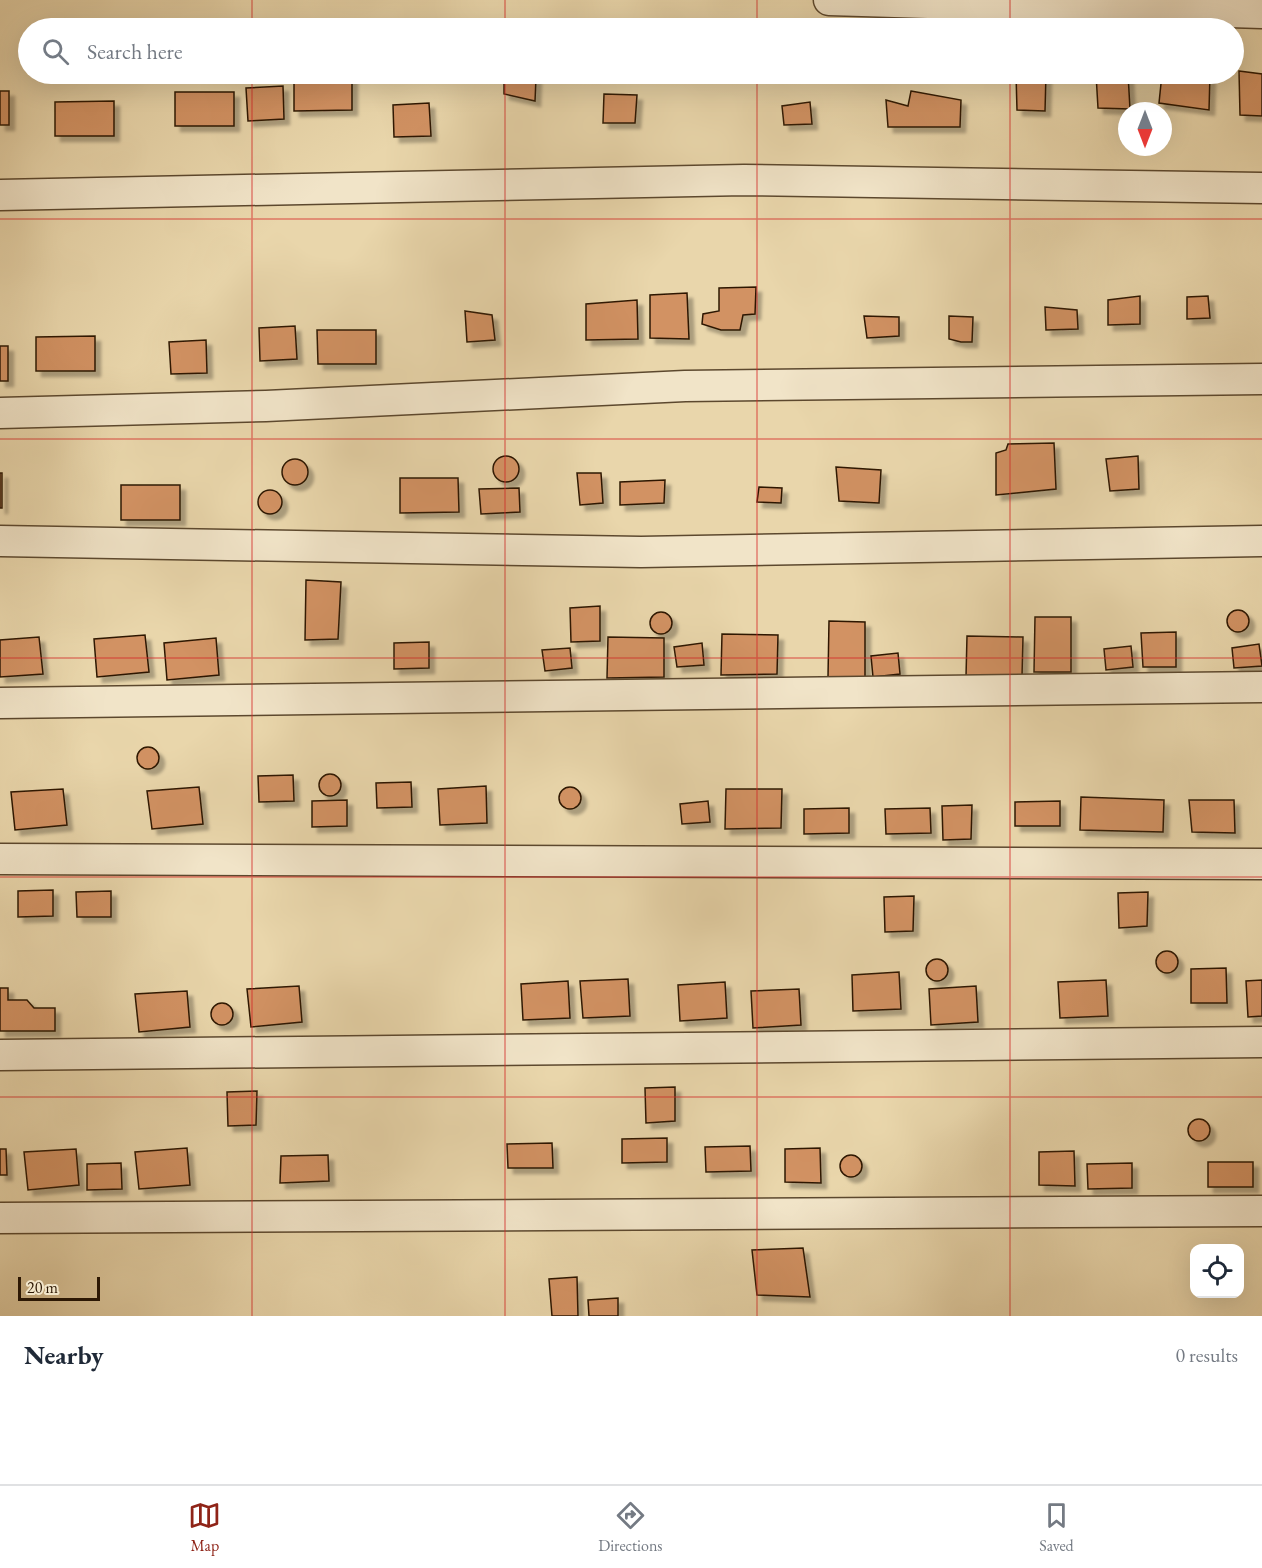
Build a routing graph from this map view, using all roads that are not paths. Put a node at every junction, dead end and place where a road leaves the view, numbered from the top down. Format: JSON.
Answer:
{"nodes":[{"id":1,"x":829,"y":0,"type":"edge"},
{"id":2,"x":1262,"y":13,"type":"edge"},
{"id":3,"x":1262,"y":188,"type":"edge"},
{"id":4,"x":0,"y":195,"type":"edge"},
{"id":5,"x":1262,"y":379,"type":"edge"},
{"id":6,"x":0,"y":413,"type":"edge"},
{"id":7,"x":0,"y":541,"type":"edge"},
{"id":8,"x":1262,"y":541,"type":"edge"},
{"id":9,"x":1262,"y":687,"type":"edge"},
{"id":10,"x":0,"y":703,"type":"edge"},
{"id":11,"x":0,"y":859,"type":"edge"},
{"id":12,"x":1262,"y":864,"type":"edge"},
{"id":13,"x":1262,"y":1042,"type":"edge"},
{"id":14,"x":0,"y":1055,"type":"edge"},
{"id":15,"x":1262,"y":1211,"type":"edge"},
{"id":16,"x":0,"y":1218,"type":"edge"}],
"edges":[{"from":1,"to":2,"type":"street"},
{"from":3,"to":4,"type":"street"},
{"from":5,"to":6,"type":"street"},
{"from":7,"to":8,"type":"street"},
{"from":9,"to":10,"type":"street"},
{"from":11,"to":12,"type":"street"},
{"from":13,"to":14,"type":"street"},
{"from":15,"to":16,"type":"street"}]}
